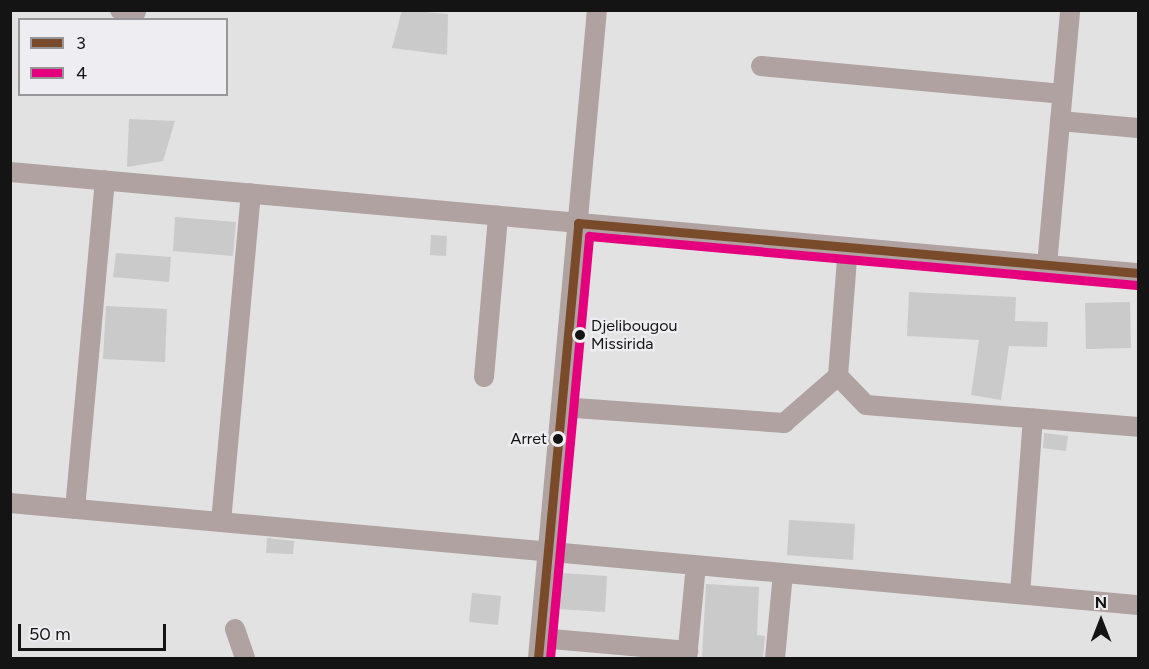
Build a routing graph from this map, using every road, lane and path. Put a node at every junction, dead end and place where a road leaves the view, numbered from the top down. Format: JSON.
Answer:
{"nodes":[{"id":1,"x":597,"y":10,"type":"edge"},
{"id":2,"x":1070,"y":10,"type":"edge"},
{"id":3,"x":761,"y":66,"type":"dead end"},
{"id":4,"x":1062,"y":94,"type":"junction"},
{"id":5,"x":1060,"y":121,"type":"junction"},
{"id":6,"x":1138,"y":128,"type":"edge"},
{"id":7,"x":10,"y":172,"type":"edge"},
{"id":8,"x":105,"y":180,"type":"junction"},
{"id":9,"x":251,"y":193,"type":"junction"},
{"id":10,"x":498,"y":216,"type":"junction"},
{"id":11,"x":578,"y":223,"type":"junction"},
{"id":12,"x":848,"y":247,"type":"junction"},
{"id":13,"x":1047,"y":265,"type":"junction"},
{"id":14,"x":1138,"y":273,"type":"edge"},
{"id":15,"x":838,"y":376,"type":"junction"},
{"id":16,"x":484,"y":377,"type":"dead end"},
{"id":17,"x":561,"y":407,"type":"junction"},
{"id":18,"x":1034,"y":418,"type":"junction"},
{"id":19,"x":1138,"y":427,"type":"edge"},
{"id":20,"x":10,"y":503,"type":"edge"},
{"id":21,"x":75,"y":509,"type":"junction"},
{"id":22,"x":221,"y":522,"type":"junction"},
{"id":23,"x":548,"y":552,"type":"junction"},
{"id":24,"x":696,"y":565,"type":"junction"},
{"id":25,"x":783,"y":573,"type":"junction"},
{"id":26,"x":1020,"y":594,"type":"junction"},
{"id":27,"x":1138,"y":605,"type":"edge"},
{"id":28,"x":235,"y":629,"type":"dead end"},
{"id":29,"x":540,"y":638,"type":"junction"},
{"id":30,"x":687,"y":655,"type":"edge"},
{"id":31,"x":245,"y":658,"type":"edge"},
{"id":32,"x":538,"y":658,"type":"edge"},
{"id":33,"x":775,"y":658,"type":"edge"}],
"edges":[{"from":1,"to":11,"type":"street"},
{"from":2,"to":4,"type":"street"},
{"from":3,"to":4,"type":"street"},
{"from":4,"to":5,"type":"street"},
{"from":5,"to":6,"type":"street"},
{"from":5,"to":13,"type":"street"},
{"from":7,"to":8,"type":"street"},
{"from":8,"to":9,"type":"street"},
{"from":8,"to":21,"type":"street"},
{"from":9,"to":10,"type":"street"},
{"from":9,"to":22,"type":"street"},
{"from":10,"to":11,"type":"street"},
{"from":10,"to":16,"type":"street"},
{"from":11,"to":12,"type":"street"},
{"from":11,"to":17,"type":"street"},
{"from":12,"to":13,"type":"street"},
{"from":12,"to":15,"type":"street"},
{"from":13,"to":14,"type":"street"},
{"from":15,"to":17,"type":"street"},
{"from":15,"to":18,"type":"street"},
{"from":17,"to":23,"type":"street"},
{"from":18,"to":19,"type":"street"},
{"from":18,"to":26,"type":"street"},
{"from":20,"to":21,"type":"street"},
{"from":21,"to":22,"type":"street"},
{"from":22,"to":23,"type":"street"},
{"from":23,"to":24,"type":"street"},
{"from":23,"to":29,"type":"street"},
{"from":24,"to":25,"type":"street"},
{"from":24,"to":30,"type":"street"},
{"from":25,"to":26,"type":"street"},
{"from":25,"to":33,"type":"street"},
{"from":26,"to":27,"type":"street"},
{"from":28,"to":31,"type":"street"},
{"from":29,"to":30,"type":"street"},
{"from":29,"to":32,"type":"street"}]}
